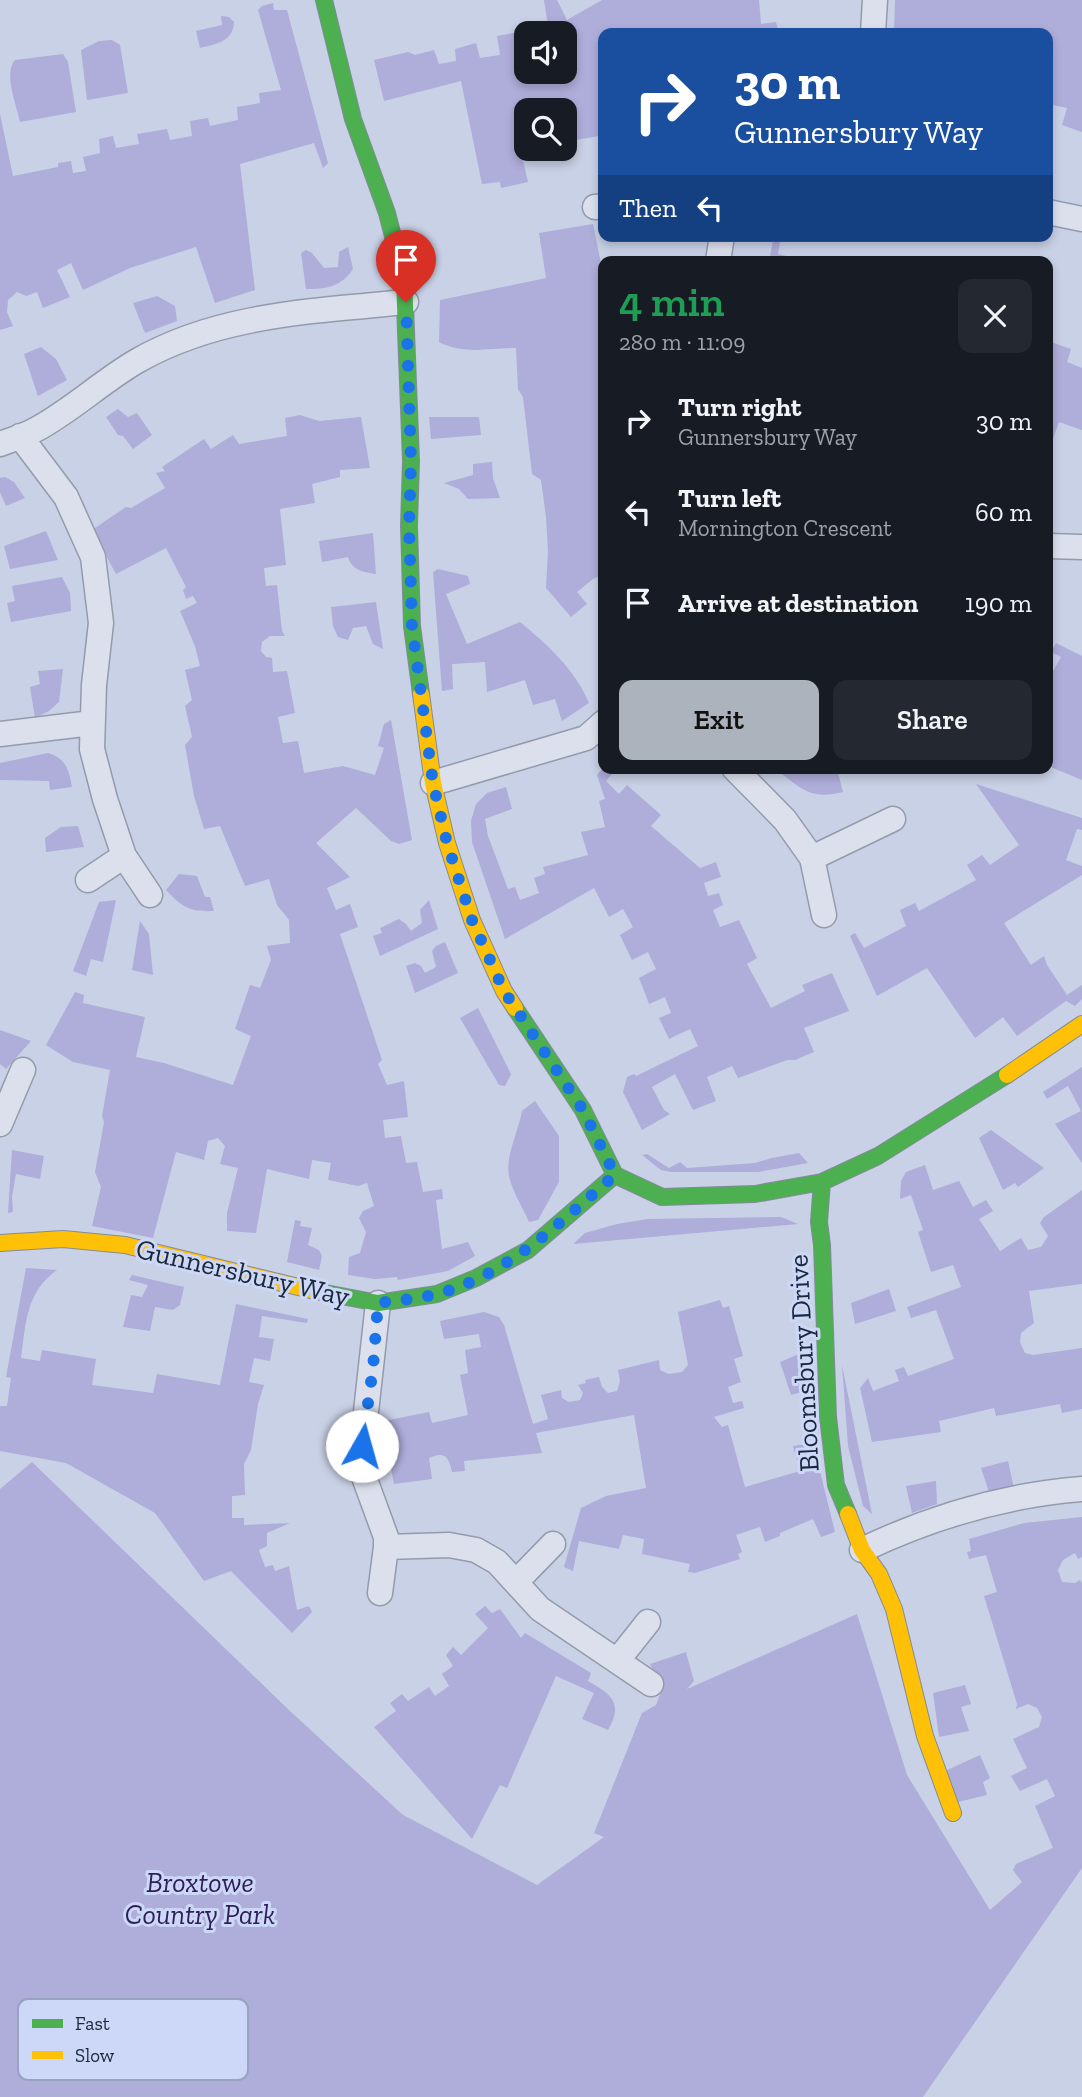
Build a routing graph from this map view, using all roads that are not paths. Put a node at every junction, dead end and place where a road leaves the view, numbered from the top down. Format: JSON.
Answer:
{"nodes":[{"id":1,"x":324,"y":0,"type":"edge"},
{"id":2,"x":875,"y":0,"type":"edge"},
{"id":3,"x":873,"y":28,"type":"edge"},
{"id":4,"x":1053,"y":213,"type":"edge"},
{"id":5,"x":1082,"y":219,"type":"edge"},
{"id":6,"x":406,"y":302,"type":"junction"},
{"id":7,"x":10,"y":440,"type":"edge"},
{"id":8,"x":1053,"y":546,"type":"edge"},
{"id":9,"x":1082,"y":547,"type":"edge"},
{"id":10,"x":92,"y":723,"type":"junction"},
{"id":11,"x":598,"y":727,"type":"edge"},
{"id":12,"x":0,"y":734,"type":"edge"},
{"id":13,"x":740,"y":774,"type":"edge"},
{"id":14,"x":433,"y":783,"type":"junction"},
{"id":15,"x":893,"y":819,"type":"dead end"},
{"id":16,"x":124,"y":856,"type":"junction"},
{"id":17,"x":813,"y":858,"type":"junction"},
{"id":18,"x":88,"y":880,"type":"dead end"},
{"id":19,"x":150,"y":895,"type":"dead end"},
{"id":20,"x":824,"y":915,"type":"dead end"},
{"id":21,"x":1082,"y":1024,"type":"edge"},
{"id":22,"x":23,"y":1069,"type":"dead end"},
{"id":23,"x":0,"y":1124,"type":"edge"},
{"id":24,"x":615,"y":1175,"type":"junction"},
{"id":25,"x":822,"y":1182,"type":"junction"},
{"id":26,"x":0,"y":1242,"type":"edge"},
{"id":27,"x":378,"y":1303,"type":"junction"},
{"id":28,"x":1082,"y":1489,"type":"edge"},
{"id":29,"x":553,"y":1544,"type":"dead end"},
{"id":30,"x":386,"y":1547,"type":"junction"},
{"id":31,"x":862,"y":1550,"type":"junction"},
{"id":32,"x":516,"y":1581,"type":"junction"},
{"id":33,"x":380,"y":1593,"type":"dead end"},
{"id":34,"x":648,"y":1622,"type":"dead end"},
{"id":35,"x":617,"y":1661,"type":"junction"},
{"id":36,"x":651,"y":1684,"type":"dead end"},
{"id":37,"x":953,"y":1813,"type":"dead end"}],
"edges":[{"from":1,"to":6,"type":"street"},
{"from":2,"to":3,"type":"street"},
{"from":4,"to":5,"type":"street"},
{"from":6,"to":7,"type":"street"},
{"from":6,"to":14,"type":"street"},
{"from":7,"to":10,"type":"street"},
{"from":8,"to":9,"type":"street"},
{"from":10,"to":12,"type":"street"},
{"from":10,"to":16,"type":"street"},
{"from":11,"to":14,"type":"street"},
{"from":13,"to":17,"type":"street"},
{"from":14,"to":24,"type":"street"},
{"from":15,"to":17,"type":"street"},
{"from":16,"to":18,"type":"street"},
{"from":16,"to":19,"type":"street"},
{"from":17,"to":20,"type":"street"},
{"from":21,"to":25,"type":"street"},
{"from":22,"to":23,"type":"street"},
{"from":24,"to":25,"type":"street"},
{"from":24,"to":27,"type":"street","name":"Gunnersbury Way"},
{"from":25,"to":31,"type":"street","name":"Bloomsbury Drive"},
{"from":26,"to":27,"type":"street","name":"Gunnersbury Way"},
{"from":27,"to":30,"type":"street"},
{"from":28,"to":31,"type":"street"},
{"from":29,"to":32,"type":"street"},
{"from":30,"to":32,"type":"street"},
{"from":30,"to":33,"type":"street"},
{"from":31,"to":37,"type":"street","name":"Bloomsbury Drive"},
{"from":32,"to":35,"type":"street"},
{"from":34,"to":35,"type":"street"},
{"from":35,"to":36,"type":"street"}]}
